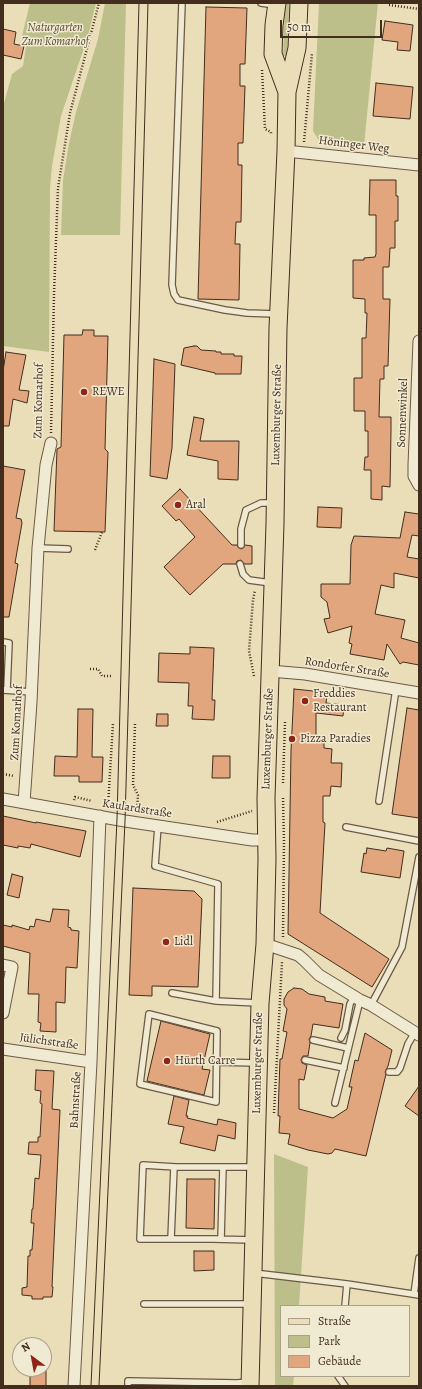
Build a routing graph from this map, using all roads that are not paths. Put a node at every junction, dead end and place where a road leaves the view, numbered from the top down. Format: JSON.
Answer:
{"nodes":[{"id":1,"x":182,"y":3,"type":"edge"},
{"id":2,"x":299,"y":3,"type":"edge"},
{"id":3,"x":272,"y":4,"type":"edge"},
{"id":4,"x":287,"y":92,"type":"junction"},
{"id":5,"x":295,"y":151,"type":"junction"},
{"id":6,"x":419,"y":165,"type":"edge"},
{"id":7,"x":279,"y":314,"type":"junction"},
{"id":8,"x":419,"y":341,"type":"edge"},
{"id":9,"x":51,"y":443,"type":"road end"},
{"id":10,"x":419,"y":485,"type":"edge"},
{"id":11,"x":275,"y":503,"type":"junction"},
{"id":12,"x":241,"y":545,"type":"dead end"},
{"id":13,"x":38,"y":548,"type":"junction"},
{"id":14,"x":68,"y":549,"type":"dead end"},
{"id":15,"x":240,"y":564,"type":"dead end"},
{"id":16,"x":273,"y":584,"type":"junction"},
{"id":17,"x":3,"y":642,"type":"edge"},
{"id":18,"x":270,"y":671,"type":"junction"},
{"id":19,"x":396,"y":689,"type":"junction"},
{"id":20,"x":5,"y":690,"type":"edge"},
{"id":21,"x":32,"y":692,"type":"junction"},
{"id":22,"x":419,"y":693,"type":"edge"},
{"id":23,"x":3,"y":799,"type":"edge"},
{"id":24,"x":380,"y":802,"type":"dead end"},
{"id":25,"x":24,"y":803,"type":"junction"},
{"id":26,"x":100,"y":816,"type":"junction"},
{"id":27,"x":158,"y":826,"type":"junction"},
{"id":28,"x":346,"y":827,"type":"dead end"},
{"id":29,"x":268,"y":840,"type":"junction"},
{"id":30,"x":419,"y":841,"type":"edge"},
{"id":31,"x":419,"y":857,"type":"edge"},
{"id":32,"x":265,"y":944,"type":"junction"},
{"id":33,"x":3,"y":965,"type":"edge"},
{"id":34,"x":172,"y":993,"type":"dead end"},
{"id":35,"x":357,"y":998,"type":"junction"},
{"id":36,"x":216,"y":1001,"type":"junction"},
{"id":37,"x":260,"y":1003,"type":"junction"},
{"id":38,"x":371,"y":1005,"type":"junction"},
{"id":39,"x":3,"y":1013,"type":"edge"},
{"id":40,"x":417,"y":1034,"type":"edge"},
{"id":41,"x":341,"y":1038,"type":"dead end"},
{"id":42,"x":312,"y":1040,"type":"dead end"},
{"id":43,"x":348,"y":1048,"type":"junction"},
{"id":44,"x":3,"y":1049,"type":"edge"},
{"id":45,"x":305,"y":1060,"type":"dead end"},
{"id":46,"x":91,"y":1062,"type":"junction"},
{"id":47,"x":216,"y":1062,"type":"junction"},
{"id":48,"x":258,"y":1062,"type":"junction"},
{"id":49,"x":344,"y":1068,"type":"junction"},
{"id":50,"x":389,"y":1072,"type":"dead end"},
{"id":51,"x":335,"y":1103,"type":"dead end"},
{"id":52,"x":174,"y":1167,"type":"junction"},
{"id":53,"x":223,"y":1167,"type":"junction"},
{"id":54,"x":256,"y":1167,"type":"junction"},
{"id":55,"x":171,"y":1239,"type":"junction"},
{"id":56,"x":221,"y":1239,"type":"junction"},
{"id":57,"x":254,"y":1240,"type":"junction"},
{"id":58,"x":419,"y":1258,"type":"edge"},
{"id":59,"x":254,"y":1273,"type":"junction"},
{"id":60,"x":347,"y":1284,"type":"junction"},
{"id":61,"x":417,"y":1295,"type":"edge"},
{"id":62,"x":144,"y":1304,"type":"dead end"},
{"id":63,"x":253,"y":1304,"type":"junction"},
{"id":64,"x":345,"y":1305,"type":"edge"},
{"id":65,"x":339,"y":1377,"type":"edge"},
{"id":66,"x":250,"y":1384,"type":"edge"},
{"id":67,"x":74,"y":1386,"type":"edge"},
{"id":68,"x":128,"y":1386,"type":"edge"},
{"id":69,"x":345,"y":1386,"type":"edge"}],
"edges":[{"from":1,"to":7,"type":"lane"},
{"from":2,"to":4,"type":"main road","name":"Luxemburger Straße"},
{"from":3,"to":4,"type":"main road","name":"Luxemburger Straße"},
{"from":4,"to":5,"type":"main road","name":"Luxemburger Straße"},
{"from":5,"to":6,"type":"street","name":"Höninger Weg"},
{"from":5,"to":7,"type":"main road","name":"Luxemburger Straße"},
{"from":7,"to":11,"type":"main road","name":"Luxemburger Straße"},
{"from":8,"to":10,"type":"street","name":"Sonnenwinkel"},
{"from":9,"to":13,"type":"street","name":"Zum Komarhof"},
{"from":11,"to":12,"type":"lane"},
{"from":11,"to":16,"type":"main road","name":"Luxemburger Straße"},
{"from":13,"to":14,"type":"lane"},
{"from":13,"to":21,"type":"street","name":"Zum Komarhof"},
{"from":15,"to":16,"type":"lane"},
{"from":16,"to":18,"type":"main road","name":"Luxemburger Straße"},
{"from":17,"to":20,"type":"lane"},
{"from":18,"to":19,"type":"street","name":"Rondorfer Straße"},
{"from":18,"to":29,"type":"main road","name":"Luxemburger Straße"},
{"from":19,"to":22,"type":"street","name":"Rondorfer Straße"},
{"from":19,"to":24,"type":"lane"},
{"from":20,"to":21,"type":"lane"},
{"from":21,"to":25,"type":"street","name":"Zum Komarhof"},
{"from":23,"to":25,"type":"street","name":"Kaulardstraße"},
{"from":25,"to":26,"type":"street","name":"Kaulardstraße"},
{"from":26,"to":27,"type":"street","name":"Kaulardstraße"},
{"from":26,"to":46,"type":"street","name":"Bahnstraße"},
{"from":27,"to":29,"type":"street","name":"Kaulardstraße"},
{"from":27,"to":36,"type":"lane"},
{"from":28,"to":30,"type":"lane"},
{"from":29,"to":32,"type":"main road","name":"Luxemburger Straße"},
{"from":31,"to":38,"type":"lane"},
{"from":32,"to":35,"type":"street"},
{"from":32,"to":37,"type":"main road","name":"Luxemburger Straße"},
{"from":33,"to":39,"type":"street"},
{"from":34,"to":36,"type":"lane"},
{"from":35,"to":38,"type":"street"},
{"from":35,"to":41,"type":"lane"},
{"from":35,"to":43,"type":"lane"},
{"from":36,"to":37,"type":"lane"},
{"from":37,"to":48,"type":"main road","name":"Luxemburger Straße"},
{"from":38,"to":40,"type":"street"},
{"from":40,"to":50,"type":"lane"},
{"from":42,"to":43,"type":"lane"},
{"from":43,"to":49,"type":"lane"},
{"from":44,"to":46,"type":"street","name":"Jülichstraße"},
{"from":45,"to":49,"type":"lane"},
{"from":46,"to":67,"type":"street","name":"Bahnstraße"},
{"from":47,"to":47,"type":"lane"},
{"from":47,"to":48,"type":"lane"},
{"from":48,"to":54,"type":"main road","name":"Luxemburger Straße"},
{"from":49,"to":51,"type":"lane"},
{"from":52,"to":53,"type":"lane"},
{"from":52,"to":55,"type":"lane"},
{"from":52,"to":55,"type":"lane"},
{"from":53,"to":54,"type":"lane"},
{"from":53,"to":56,"type":"lane"},
{"from":54,"to":57,"type":"main road","name":"Luxemburger Straße"},
{"from":55,"to":56,"type":"lane"},
{"from":56,"to":57,"type":"lane"},
{"from":57,"to":59,"type":"main road","name":"Luxemburger Straße"},
{"from":58,"to":61,"type":"lane"},
{"from":59,"to":60,"type":"lane"},
{"from":59,"to":63,"type":"main road","name":"Luxemburger Straße"},
{"from":60,"to":61,"type":"lane"},
{"from":60,"to":64,"type":"lane"},
{"from":62,"to":63,"type":"lane"},
{"from":63,"to":66,"type":"main road","name":"Luxemburger Straße"},
{"from":65,"to":69,"type":"lane"},
{"from":66,"to":68,"type":"lane"}]}
